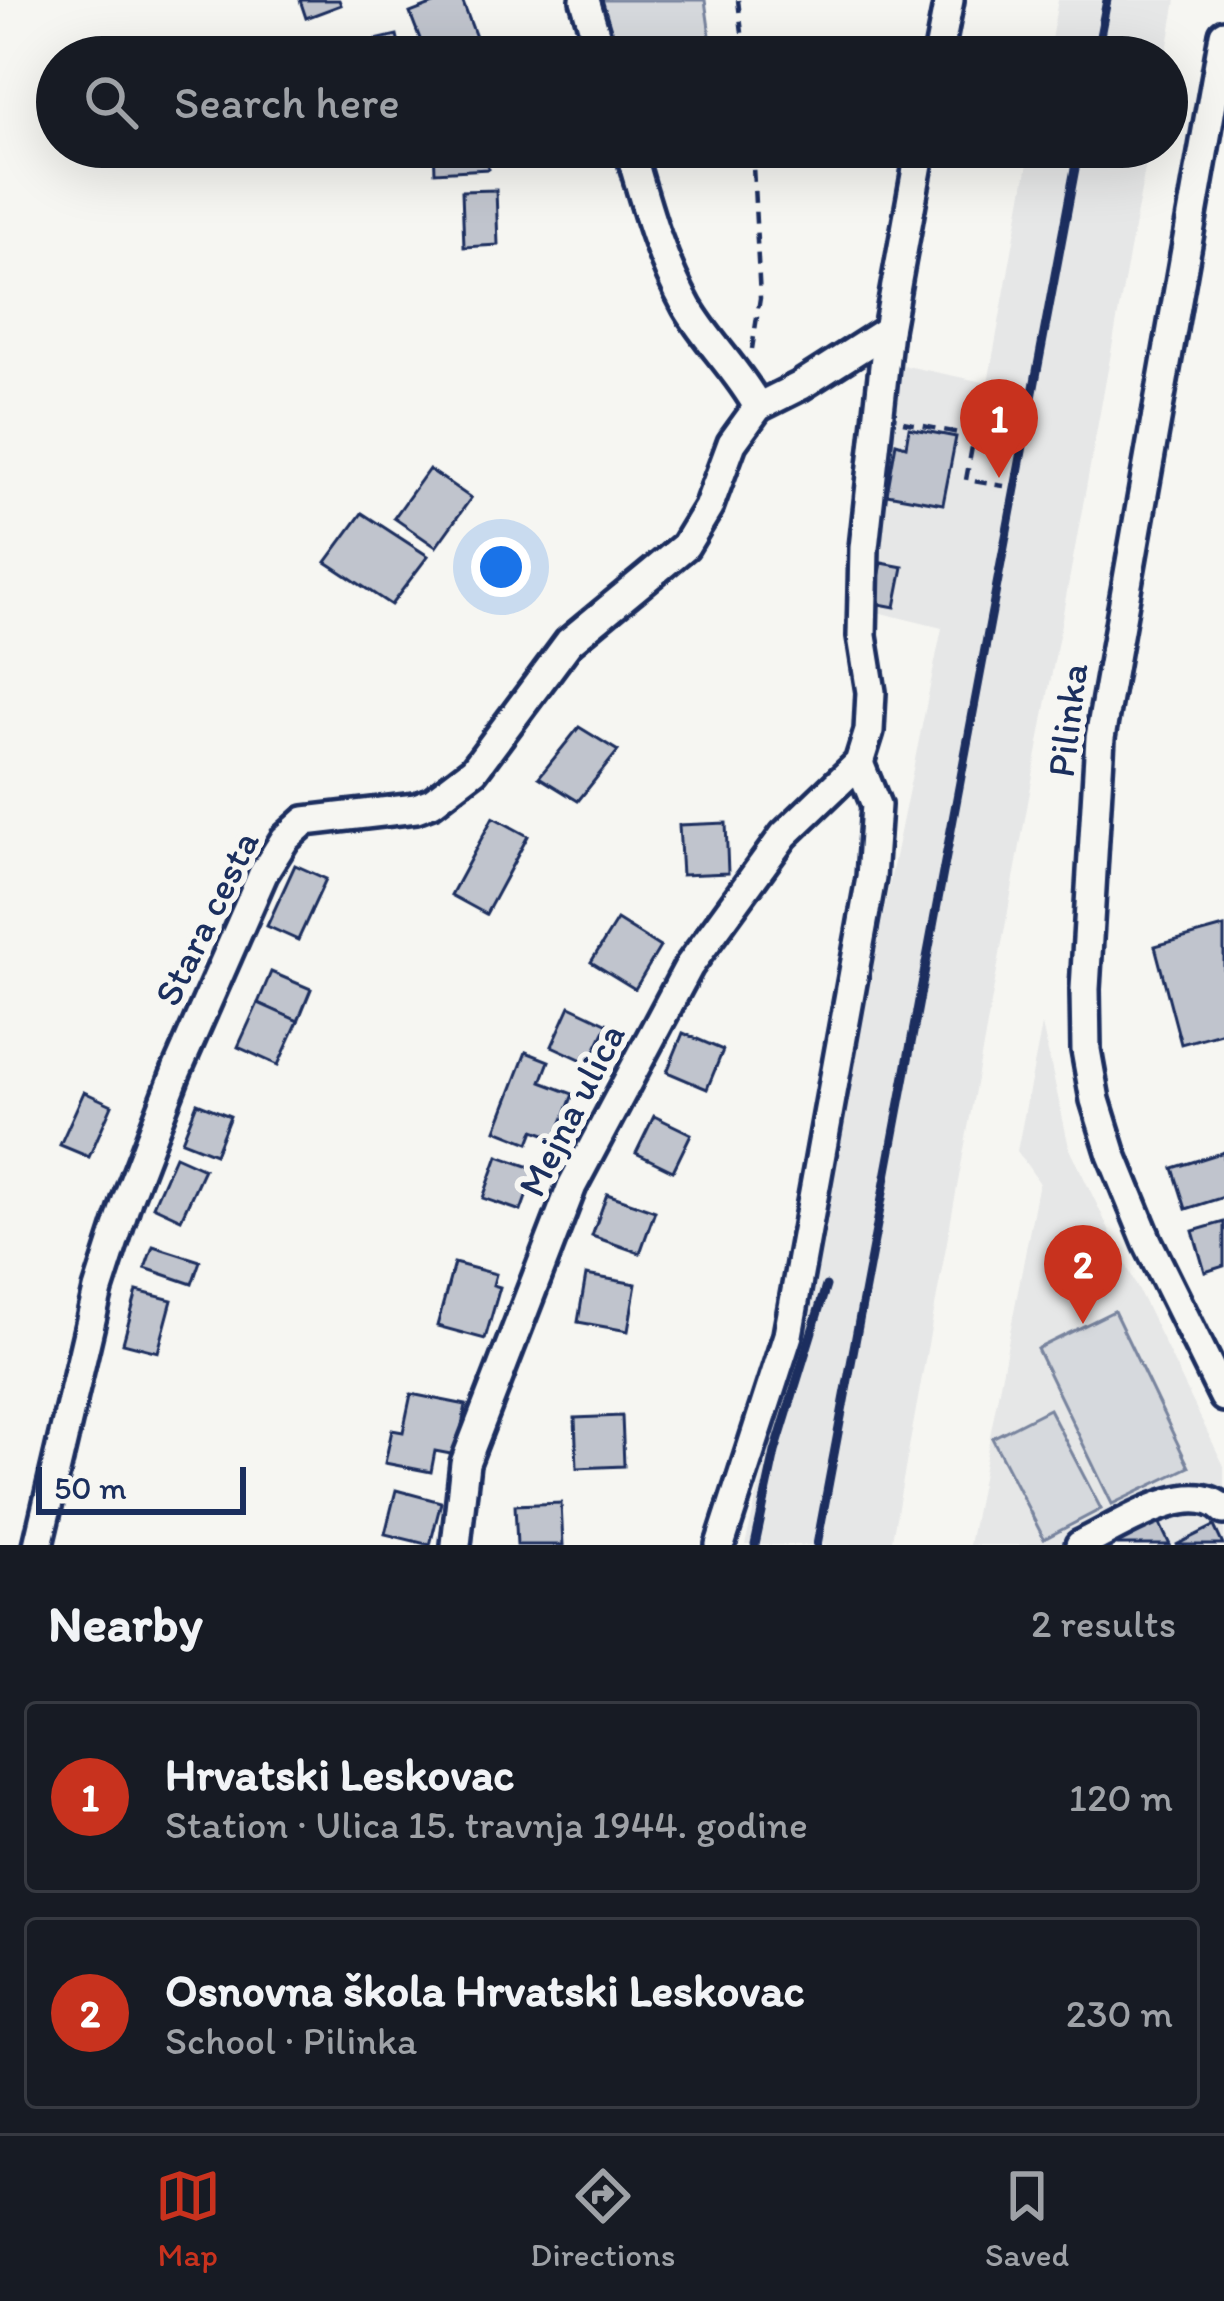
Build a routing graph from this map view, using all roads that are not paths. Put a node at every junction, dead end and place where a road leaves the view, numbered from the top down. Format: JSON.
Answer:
{"nodes":[{"id":1,"x":584,"y":0,"type":"edge"},
{"id":2,"x":949,"y":0,"type":"edge"},
{"id":3,"x":1224,"y":34,"type":"edge"},
{"id":4,"x":595,"y":36,"type":"edge"},
{"id":5,"x":942,"y":36,"type":"edge"},
{"id":6,"x":635,"y":168,"type":"edge"},
{"id":7,"x":917,"y":168,"type":"edge"},
{"id":8,"x":887,"y":330,"type":"junction"},
{"id":9,"x":752,"y":396,"type":"junction"},
{"id":10,"x":859,"y":763,"type":"junction"},
{"id":11,"x":1224,"y":1397,"type":"edge"},
{"id":12,"x":1224,"y":1510,"type":"edge"},
{"id":13,"x":38,"y":1545,"type":"edge"},
{"id":14,"x":457,"y":1545,"type":"edge"},
{"id":15,"x":720,"y":1545,"type":"edge"},
{"id":16,"x":1080,"y":1545,"type":"edge"}],
"edges":[{"from":1,"to":4,"type":"street"},
{"from":2,"to":5,"type":"street"},
{"from":3,"to":11,"type":"street","name":"Pilinka"},
{"from":6,"to":9,"type":"street"},
{"from":7,"to":8,"type":"street"},
{"from":8,"to":9,"type":"street"},
{"from":8,"to":10,"type":"street"},
{"from":9,"to":13,"type":"street","name":"Stara cesta"},
{"from":10,"to":14,"type":"street","name":"Mejna ulica"},
{"from":10,"to":15,"type":"street"},
{"from":12,"to":16,"type":"street"}]}
